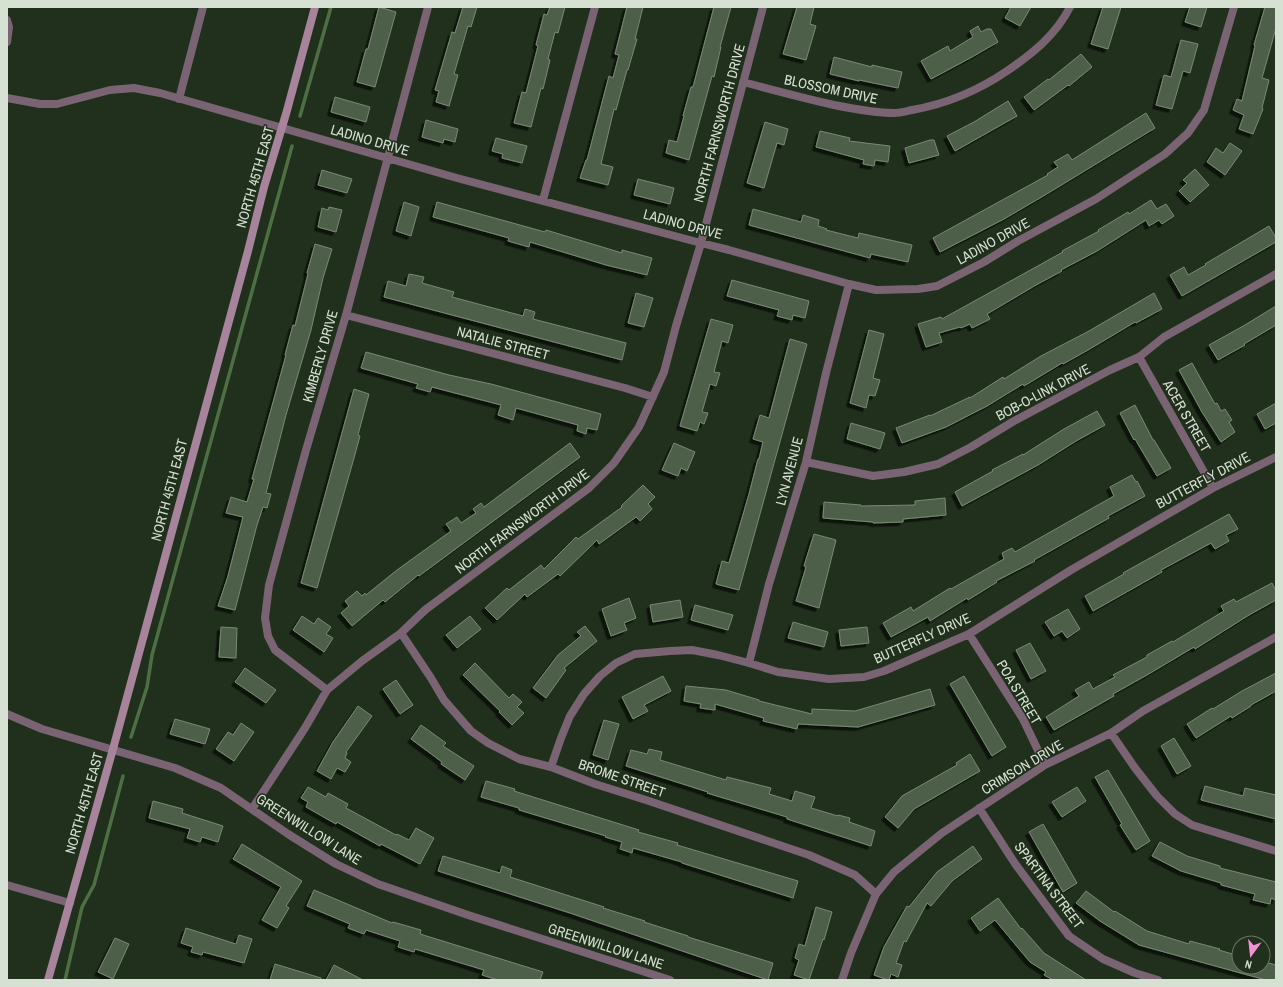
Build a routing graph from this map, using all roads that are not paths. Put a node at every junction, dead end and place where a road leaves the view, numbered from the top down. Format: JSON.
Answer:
{"nodes":[{"id":1,"x":203,"y":7,"type":"edge"},
{"id":2,"x":315,"y":7,"type":"edge"},
{"id":3,"x":428,"y":7,"type":"edge"},
{"id":4,"x":595,"y":7,"type":"edge"},
{"id":5,"x":763,"y":7,"type":"edge"},
{"id":6,"x":1070,"y":7,"type":"edge"},
{"id":7,"x":1234,"y":7,"type":"edge"},
{"id":8,"x":7,"y":20,"type":"edge"},
{"id":9,"x":7,"y":42,"type":"edge"},
{"id":10,"x":743,"y":82,"type":"junction"},
{"id":11,"x":7,"y":98,"type":"edge"},
{"id":12,"x":179,"y":99,"type":"junction"},
{"id":13,"x":282,"y":129,"type":"junction"},
{"id":14,"x":387,"y":158,"type":"junction"},
{"id":15,"x":543,"y":200,"type":"junction"},
{"id":16,"x":701,"y":243,"type":"junction"},
{"id":17,"x":1276,"y":274,"type":"edge"},
{"id":18,"x":849,"y":284,"type":"junction"},
{"id":19,"x":346,"y":316,"type":"junction"},
{"id":20,"x":1139,"y":358,"type":"junction"},
{"id":21,"x":653,"y":397,"type":"junction"},
{"id":22,"x":1276,"y":457,"type":"edge"},
{"id":23,"x":806,"y":462,"type":"junction"},
{"id":24,"x":1213,"y":488,"type":"junction"},
{"id":25,"x":400,"y":633,"type":"junction"},
{"id":26,"x":969,"y":634,"type":"junction"},
{"id":27,"x":1276,"y":637,"type":"edge"},
{"id":28,"x":749,"y":663,"type":"junction"},
{"id":29,"x":326,"y":690,"type":"junction"},
{"id":30,"x":7,"y":714,"type":"edge"},
{"id":31,"x":1112,"y":733,"type":"junction"},
{"id":32,"x":113,"y":749,"type":"junction"},
{"id":33,"x":1045,"y":765,"type":"junction"},
{"id":34,"x":551,"y":767,"type":"junction"},
{"id":35,"x":979,"y":808,"type":"junction"},
{"id":36,"x":252,"y":809,"type":"junction"},
{"id":37,"x":1276,"y":851,"type":"edge"},
{"id":38,"x":7,"y":885,"type":"edge"},
{"id":39,"x":876,"y":894,"type":"junction"},
{"id":40,"x":70,"y":902,"type":"junction"},
{"id":41,"x":48,"y":980,"type":"edge"},
{"id":42,"x":670,"y":980,"type":"edge"},
{"id":43,"x":842,"y":980,"type":"edge"},
{"id":44,"x":1158,"y":980,"type":"edge"}],
"edges":[{"from":1,"to":12,"type":"street"},
{"from":2,"to":13,"type":"main road","name":"NORTH 45TH EAST"},
{"from":3,"to":14,"type":"street","name":"KIMBERLY DRIVE"},
{"from":4,"to":15,"type":"street"},
{"from":5,"to":10,"type":"street","name":"NORTH FARNSWORTH DRIVE"},
{"from":6,"to":10,"type":"street","name":"BLOSSOM DRIVE"},
{"from":7,"to":18,"type":"street","name":"LADINO DRIVE"},
{"from":8,"to":9,"type":"street"},
{"from":10,"to":16,"type":"street","name":"NORTH FARNSWORTH DRIVE"},
{"from":11,"to":12,"type":"street","name":"LADINO DRIVE"},
{"from":12,"to":13,"type":"street","name":"LADINO DRIVE"},
{"from":13,"to":14,"type":"street","name":"LADINO DRIVE"},
{"from":13,"to":32,"type":"main road","name":"NORTH 45TH EAST"},
{"from":14,"to":15,"type":"street","name":"LADINO DRIVE"},
{"from":14,"to":19,"type":"street","name":"KIMBERLY DRIVE"},
{"from":15,"to":16,"type":"street","name":"LADINO DRIVE"},
{"from":16,"to":18,"type":"street","name":"LADINO DRIVE"},
{"from":16,"to":21,"type":"street","name":"NORTH FARNSWORTH DRIVE"},
{"from":17,"to":20,"type":"street","name":"BOB-O-LINK DRIVE"},
{"from":18,"to":23,"type":"street","name":"LYN AVENUE"},
{"from":19,"to":21,"type":"street","name":"NATALIE STREET"},
{"from":19,"to":29,"type":"street","name":"KIMBERLY DRIVE"},
{"from":20,"to":23,"type":"street","name":"BOB-O-LINK DRIVE"},
{"from":20,"to":24,"type":"street","name":"ACER STREET"},
{"from":21,"to":25,"type":"street","name":"NORTH FARNSWORTH DRIVE"},
{"from":22,"to":24,"type":"street","name":"BUTTERFLY DRIVE"},
{"from":23,"to":28,"type":"street","name":"LYN AVENUE"},
{"from":24,"to":26,"type":"street","name":"BUTTERFLY DRIVE"},
{"from":25,"to":29,"type":"street","name":"NORTH FARNSWORTH DRIVE"},
{"from":25,"to":34,"type":"street","name":"BROME STREET"},
{"from":26,"to":28,"type":"street","name":"BUTTERFLY DRIVE"},
{"from":26,"to":33,"type":"street","name":"POA STREET"},
{"from":27,"to":31,"type":"street","name":"CRIMSON DRIVE"},
{"from":28,"to":34,"type":"street","name":"BUTTERFLY DRIVE"},
{"from":29,"to":36,"type":"street","name":"NORTH FARNSWORTH DRIVE"},
{"from":30,"to":32,"type":"street","name":"GREENWILLOW LANE"},
{"from":31,"to":33,"type":"street","name":"CRIMSON DRIVE"},
{"from":31,"to":37,"type":"street"},
{"from":32,"to":36,"type":"street","name":"GREENWILLOW LANE"},
{"from":32,"to":40,"type":"main road","name":"NORTH 45TH EAST"},
{"from":33,"to":35,"type":"street","name":"CRIMSON DRIVE"},
{"from":34,"to":39,"type":"street","name":"BROME STREET"},
{"from":35,"to":39,"type":"street","name":"CRIMSON DRIVE"},
{"from":35,"to":44,"type":"street","name":"SPARTINA STREET"},
{"from":36,"to":42,"type":"street","name":"GREENWILLOW LANE"},
{"from":38,"to":40,"type":"street"},
{"from":39,"to":43,"type":"street","name":"CRIMSON DRIVE"},
{"from":40,"to":41,"type":"main road","name":"NORTH 45TH EAST"}]}
